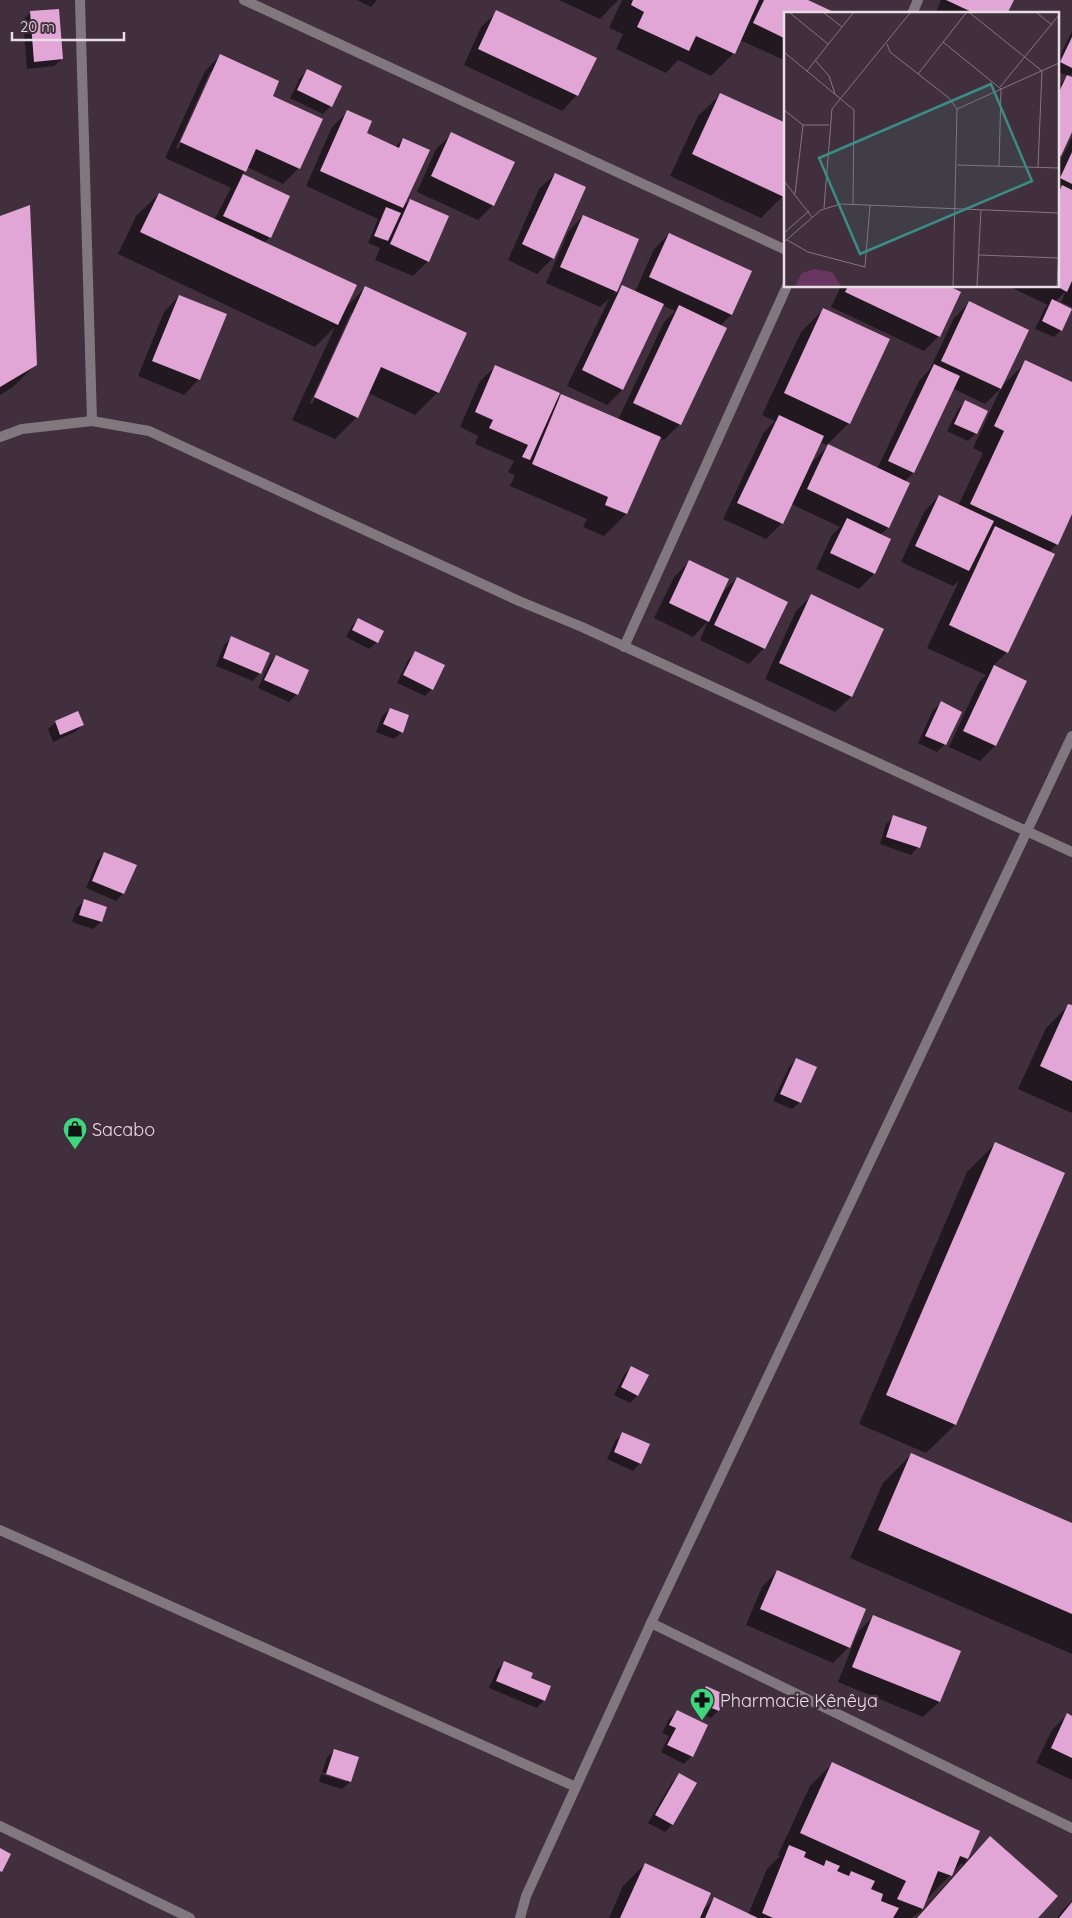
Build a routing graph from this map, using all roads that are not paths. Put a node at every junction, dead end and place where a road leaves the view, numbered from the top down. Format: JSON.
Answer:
{"nodes":[{"id":1,"x":80,"y":0,"type":"edge"},
{"id":2,"x":244,"y":0,"type":"edge"},
{"id":3,"x":918,"y":0,"type":"edge"},
{"id":4,"x":913,"y":12,"type":"edge"},
{"id":5,"x":784,"y":249,"type":"edge"},
{"id":6,"x":786,"y":288,"type":"edge"},
{"id":7,"x":92,"y":421,"type":"junction"},
{"id":8,"x":0,"y":437,"type":"edge"},
{"id":9,"x":624,"y":647,"type":"junction"},
{"id":10,"x":1072,"y":736,"type":"edge"},
{"id":11,"x":1027,"y":831,"type":"junction"},
{"id":12,"x":1072,"y":852,"type":"edge"},
{"id":13,"x":0,"y":1530,"type":"edge"},
{"id":14,"x":651,"y":1623,"type":"junction"},
{"id":15,"x":576,"y":1787,"type":"junction"},
{"id":16,"x":0,"y":1826,"type":"edge"},
{"id":17,"x":1072,"y":1828,"type":"edge"},
{"id":18,"x":190,"y":1918,"type":"edge"},
{"id":19,"x":520,"y":1918,"type":"edge"}],
"edges":[{"from":1,"to":7,"type":"street"},
{"from":2,"to":5,"type":"street"},
{"from":3,"to":4,"type":"street"},
{"from":6,"to":9,"type":"street"},
{"from":7,"to":8,"type":"street"},
{"from":7,"to":9,"type":"street"},
{"from":9,"to":11,"type":"street"},
{"from":10,"to":11,"type":"street"},
{"from":11,"to":12,"type":"street"},
{"from":11,"to":14,"type":"street"},
{"from":13,"to":15,"type":"street"},
{"from":14,"to":15,"type":"street"},
{"from":14,"to":17,"type":"street"},
{"from":15,"to":19,"type":"street"},
{"from":16,"to":18,"type":"street"}]}
